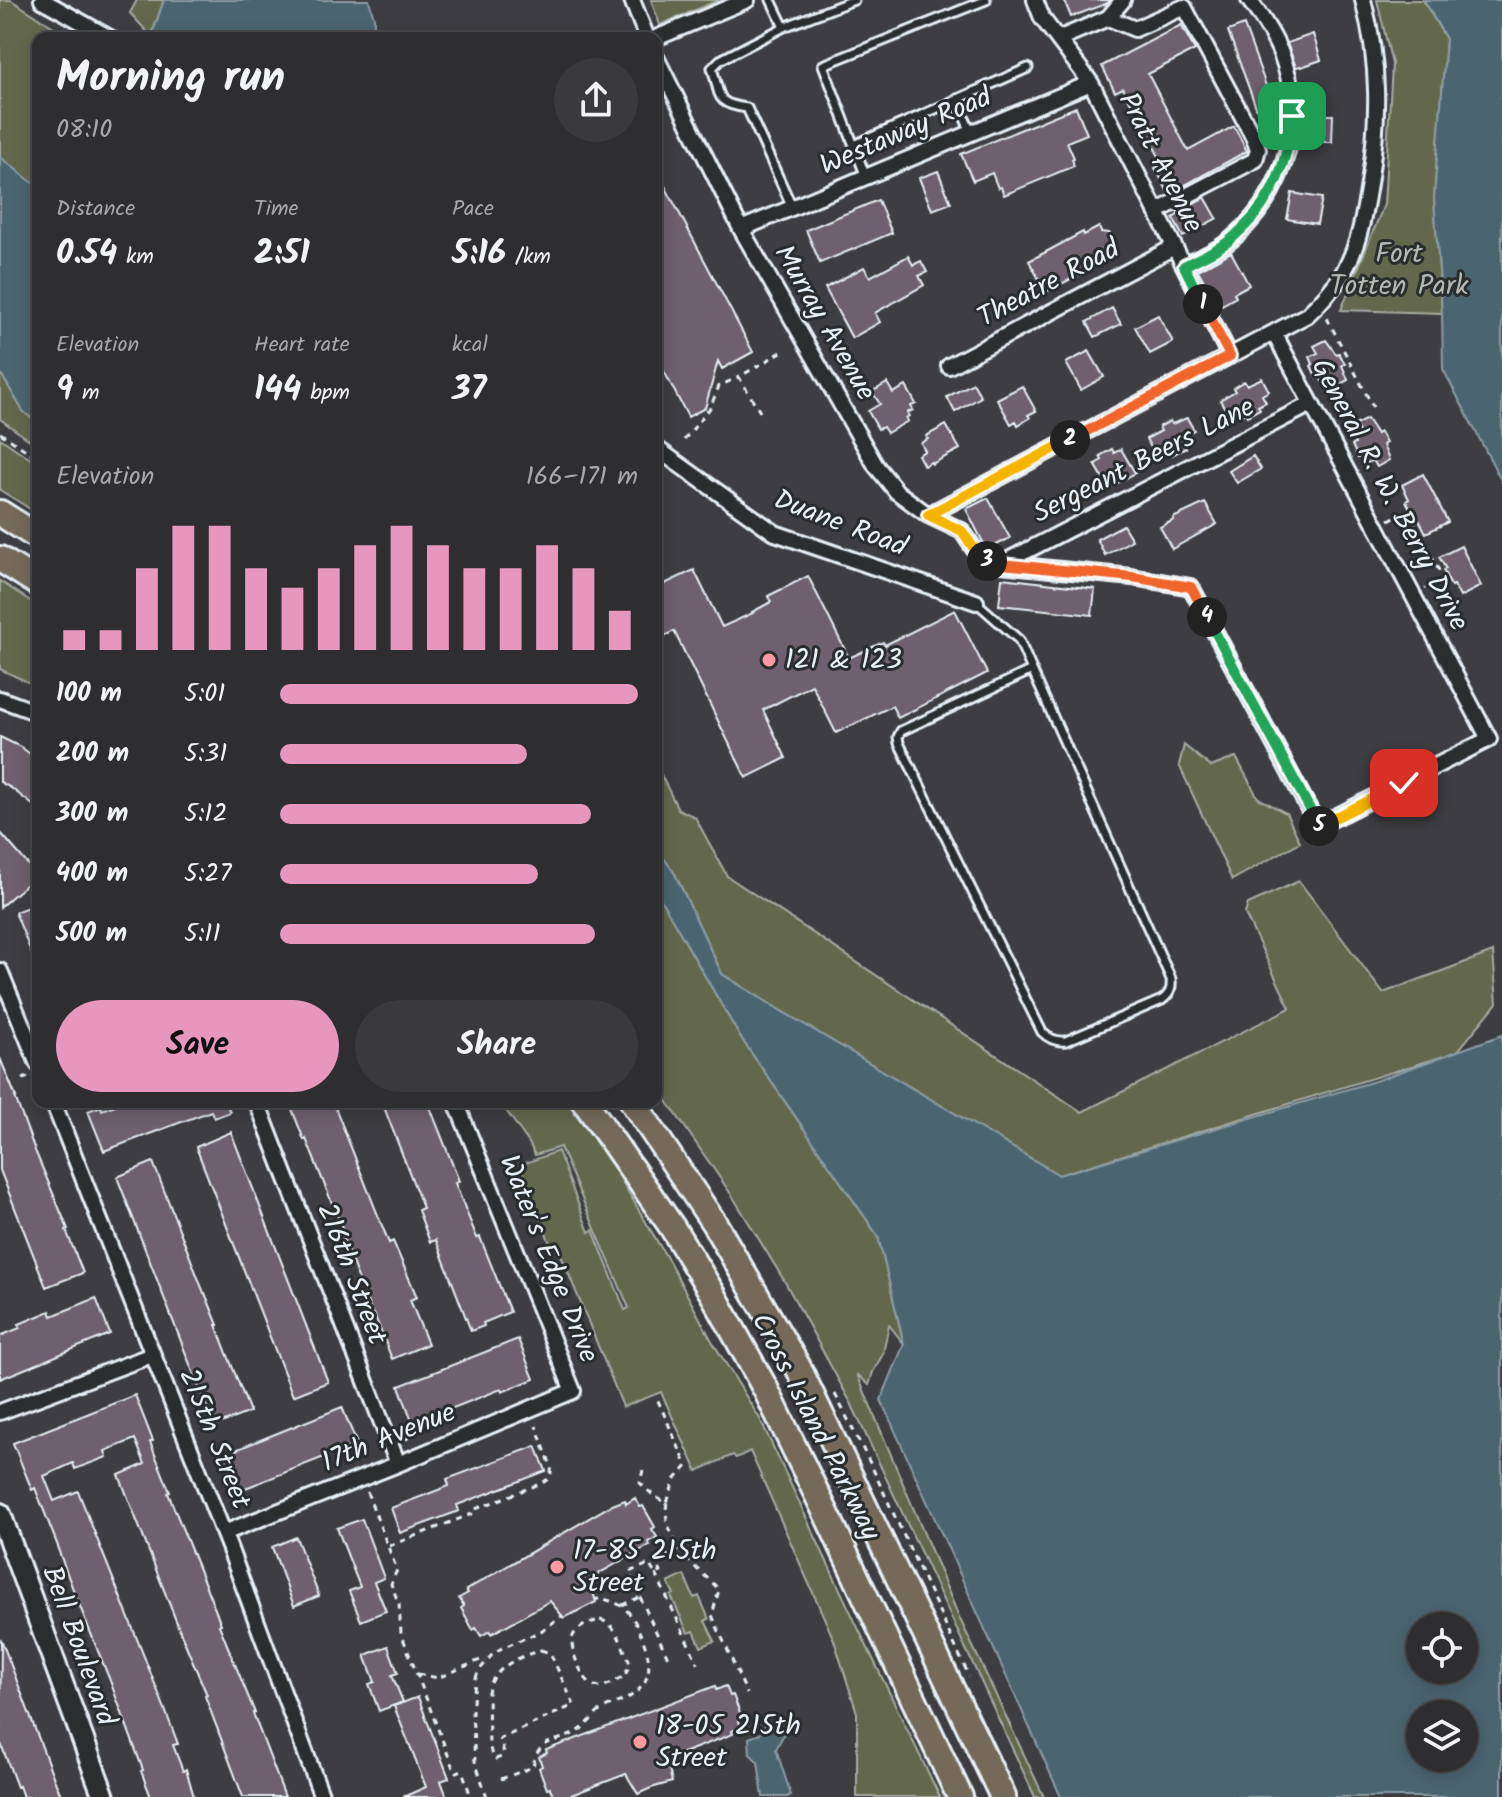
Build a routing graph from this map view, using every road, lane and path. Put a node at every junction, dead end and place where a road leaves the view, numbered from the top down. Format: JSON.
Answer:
{"nodes":[{"id":1,"x":42,"y":0,"type":"edge"},
{"id":2,"x":632,"y":0,"type":"edge"},
{"id":3,"x":747,"y":0,"type":"edge"},
{"id":4,"x":771,"y":0,"type":"edge"},
{"id":5,"x":854,"y":0,"type":"edge"},
{"id":6,"x":986,"y":0,"type":"edge"},
{"id":7,"x":1035,"y":0,"type":"edge"},
{"id":8,"x":1123,"y":0,"type":"edge"},
{"id":9,"x":1249,"y":0,"type":"edge"},
{"id":10,"x":1363,"y":0,"type":"edge"},
{"id":11,"x":1108,"y":18,"type":"junction"},
{"id":12,"x":784,"y":27,"type":"junction"},
{"id":13,"x":99,"y":32,"type":"edge"},
{"id":14,"x":645,"y":32,"type":"edge"},
{"id":15,"x":662,"y":35,"type":"edge"},
{"id":16,"x":1058,"y":39,"type":"junction"},
{"id":17,"x":1028,"y":68,"type":"dead end"},
{"id":18,"x":662,"y":69,"type":"edge"},
{"id":19,"x":1091,"y":83,"type":"junction"},
{"id":20,"x":956,"y":99,"type":"junction"},
{"id":21,"x":971,"y":132,"type":"junction"},
{"id":22,"x":854,"y":145,"type":"junction"},
{"id":23,"x":866,"y":177,"type":"junction"},
{"id":24,"x":792,"y":207,"type":"junction"},
{"id":25,"x":1156,"y":212,"type":"junction"},
{"id":26,"x":741,"y":229,"type":"junction"},
{"id":27,"x":1174,"y":247,"type":"junction"},
{"id":28,"x":1184,"y":266,"type":"junction"},
{"id":29,"x":1323,"y":313,"type":"dead end"},
{"id":30,"x":1274,"y":333,"type":"junction"},
{"id":31,"x":783,"y":351,"type":"dead end"},
{"id":32,"x":1230,"y":356,"type":"junction"},
{"id":33,"x":949,"y":366,"type":"dead end"},
{"id":34,"x":739,"y":377,"type":"junction"},
{"id":35,"x":1311,"y":404,"type":"junction"},
{"id":36,"x":1373,"y":407,"type":"dead end"},
{"id":37,"x":760,"y":412,"type":"dead end"},
{"id":38,"x":0,"y":433,"type":"edge"},
{"id":39,"x":684,"y":440,"type":"dead end"},
{"id":40,"x":662,"y":452,"type":"edge"},
{"id":41,"x":32,"y":454,"type":"edge"},
{"id":42,"x":0,"y":513,"type":"edge"},
{"id":43,"x":928,"y":515,"type":"junction"},
{"id":44,"x":1390,"y":529,"type":"dead end"},
{"id":45,"x":32,"y":533,"type":"edge"},
{"id":46,"x":0,"y":559,"type":"edge"},
{"id":47,"x":1001,"y":564,"type":"junction"},
{"id":48,"x":0,"y":573,"type":"edge"},
{"id":49,"x":32,"y":579,"type":"edge"},
{"id":50,"x":32,"y":590,"type":"edge"},
{"id":51,"x":1423,"y":590,"type":"dead end"},
{"id":52,"x":976,"y":602,"type":"joint"},
{"id":53,"x":1032,"y":670,"type":"junction"},
{"id":54,"x":0,"y":699,"type":"edge"},
{"id":55,"x":32,"y":711,"type":"edge"},
{"id":56,"x":0,"y":971,"type":"edge"},
{"id":57,"x":32,"y":1049,"type":"edge"},
{"id":58,"x":55,"y":1108,"type":"edge"},
{"id":59,"x":259,"y":1108,"type":"edge"},
{"id":60,"x":458,"y":1108,"type":"edge"},
{"id":61,"x":589,"y":1108,"type":"edge"},
{"id":62,"x":637,"y":1108,"type":"edge"},
{"id":63,"x":152,"y":1355,"type":"junction"},
{"id":64,"x":573,"y":1391,"type":"joint"},
{"id":65,"x":656,"y":1396,"type":"dead end"},
{"id":66,"x":0,"y":1412,"type":"edge"},
{"id":67,"x":536,"y":1426,"type":"dead end"},
{"id":68,"x":403,"y":1438,"type":"dead end"},
{"id":69,"x":409,"y":1441,"type":"dead end"},
{"id":70,"x":398,"y":1464,"type":"junction"},
{"id":71,"x":643,"y":1470,"type":"dead end"},
{"id":72,"x":367,"y":1492,"type":"dead end"},
{"id":73,"x":667,"y":1503,"type":"junction"},
{"id":74,"x":0,"y":1514,"type":"edge"},
{"id":75,"x":224,"y":1533,"type":"junction"},
{"id":76,"x":388,"y":1546,"type":"junction"},
{"id":77,"x":680,"y":1549,"type":"junction"},
{"id":78,"x":656,"y":1574,"type":"junction"},
{"id":79,"x":640,"y":1597,"type":"junction"},
{"id":80,"x":595,"y":1599,"type":"dead end"},
{"id":81,"x":622,"y":1605,"type":"junction"},
{"id":82,"x":562,"y":1616,"type":"dead end"},
{"id":83,"x":574,"y":1653,"type":"joint"},
{"id":84,"x":486,"y":1661,"type":"junction"},
{"id":85,"x":670,"y":1662,"type":"dead end"},
{"id":86,"x":698,"y":1664,"type":"dead end"},
{"id":87,"x":417,"y":1674,"type":"junction"},
{"id":88,"x":562,"y":1678,"type":"joint"},
{"id":89,"x":747,"y":1694,"type":"dead end"},
{"id":90,"x":501,"y":1779,"type":"dead end"},
{"id":91,"x":104,"y":1797,"type":"edge"},
{"id":92,"x":322,"y":1797,"type":"edge"},
{"id":93,"x":471,"y":1797,"type":"edge"},
{"id":94,"x":487,"y":1797,"type":"edge"},
{"id":95,"x":960,"y":1797,"type":"edge"},
{"id":96,"x":1003,"y":1797,"type":"edge"}],
"edges":[{"from":1,"to":13,"type":"street"},
{"from":2,"to":14,"type":"street"},
{"from":3,"to":15,"type":"street"},
{"from":4,"to":12,"type":"lane"},
{"from":5,"to":12,"type":"lane"},
{"from":6,"to":22,"type":"lane"},
{"from":7,"to":16,"type":"street","name":"Pratt Avenue"},
{"from":8,"to":11,"type":"street"},
{"from":9,"to":28,"type":"street"},
{"from":10,"to":30,"type":"street"},
{"from":11,"to":16,"type":"street"},
{"from":11,"to":25,"type":"street"},
{"from":12,"to":24,"type":"lane"},
{"from":16,"to":19,"type":"street","name":"Pratt Avenue"},
{"from":17,"to":20,"type":"lane"},
{"from":18,"to":26,"type":"street","name":"Murray Avenue"},
{"from":19,"to":21,"type":"street","name":"Westaway Road"},
{"from":19,"to":25,"type":"street","name":"Pratt Avenue"},
{"from":20,"to":21,"type":"lane"},
{"from":20,"to":22,"type":"lane"},
{"from":21,"to":23,"type":"street","name":"Westaway Road"},
{"from":22,"to":23,"type":"lane"},
{"from":23,"to":24,"type":"street","name":"Westaway Road"},
{"from":24,"to":26,"type":"street","name":"Westaway Road"},
{"from":25,"to":27,"type":"street","name":"Pratt Avenue"},
{"from":26,"to":43,"type":"street","name":"Murray Avenue"},
{"from":27,"to":28,"type":"street","name":"Pratt Avenue"},
{"from":27,"to":33,"type":"street","name":"Theatre Road"},
{"from":28,"to":32,"type":"street","name":"Pratt Avenue"},
{"from":29,"to":36,"type":"path"},
{"from":30,"to":32,"type":"street"},
{"from":30,"to":35,"type":"street","name":"General R. W. Berry Drive"},
{"from":31,"to":34,"type":"path"},
{"from":32,"to":43,"type":"street"},
{"from":34,"to":37,"type":"path"},
{"from":34,"to":39,"type":"path"},
{"from":35,"to":47,"type":"street","name":"Sergeant Beers Lane"},
{"from":35,"to":47,"type":"street","name":"General R. W. Berry Drive"},
{"from":38,"to":41,"type":"path"},
{"from":40,"to":52,"type":"street","name":"Duane Road"},
{"from":42,"to":45,"type":"highway"},
{"from":43,"to":47,"type":"street","name":"Murray Avenue"},
{"from":44,"to":51,"type":"path"},
{"from":46,"to":49,"type":"highway"},
{"from":48,"to":50,"type":"highway"},
{"from":52,"to":53,"type":"lane"},
{"from":53,"to":53,"type":"lane"},
{"from":54,"to":55,"type":"street"},
{"from":56,"to":57,"type":"street"},
{"from":58,"to":63,"type":"street","name":"215th Street"},
{"from":59,"to":70,"type":"street","name":"216th Street"},
{"from":60,"to":64,"type":"street","name":"Water's Edge Drive"},
{"from":61,"to":95,"type":"highway","name":"Cross Island Parkway"},
{"from":62,"to":96,"type":"highway","name":"Cross Island Parkway"},
{"from":63,"to":66,"type":"street"},
{"from":63,"to":75,"type":"street","name":"215th Street"},
{"from":64,"to":70,"type":"street","name":"17th Avenue"},
{"from":65,"to":73,"type":"path"},
{"from":67,"to":76,"type":"path"},
{"from":68,"to":69,"type":"path"},
{"from":70,"to":75,"type":"street","name":"17th Avenue"},
{"from":71,"to":73,"type":"path"},
{"from":72,"to":76,"type":"path"},
{"from":73,"to":77,"type":"path"},
{"from":74,"to":91,"type":"street","name":"Bell Boulevard"},
{"from":75,"to":92,"type":"street","name":"215th Street"},
{"from":76,"to":87,"type":"path"},
{"from":77,"to":78,"type":"path"},
{"from":77,"to":89,"type":"path"},
{"from":78,"to":79,"type":"path"},
{"from":78,"to":86,"type":"path"},
{"from":79,"to":81,"type":"path"},
{"from":79,"to":85,"type":"path"},
{"from":80,"to":81,"type":"path"},
{"from":81,"to":90,"type":"path"},
{"from":82,"to":84,"type":"path"},
{"from":83,"to":83,"type":"path"},
{"from":84,"to":87,"type":"path"},
{"from":84,"to":94,"type":"path"},
{"from":87,"to":93,"type":"path"},
{"from":88,"to":88,"type":"path"}]}
